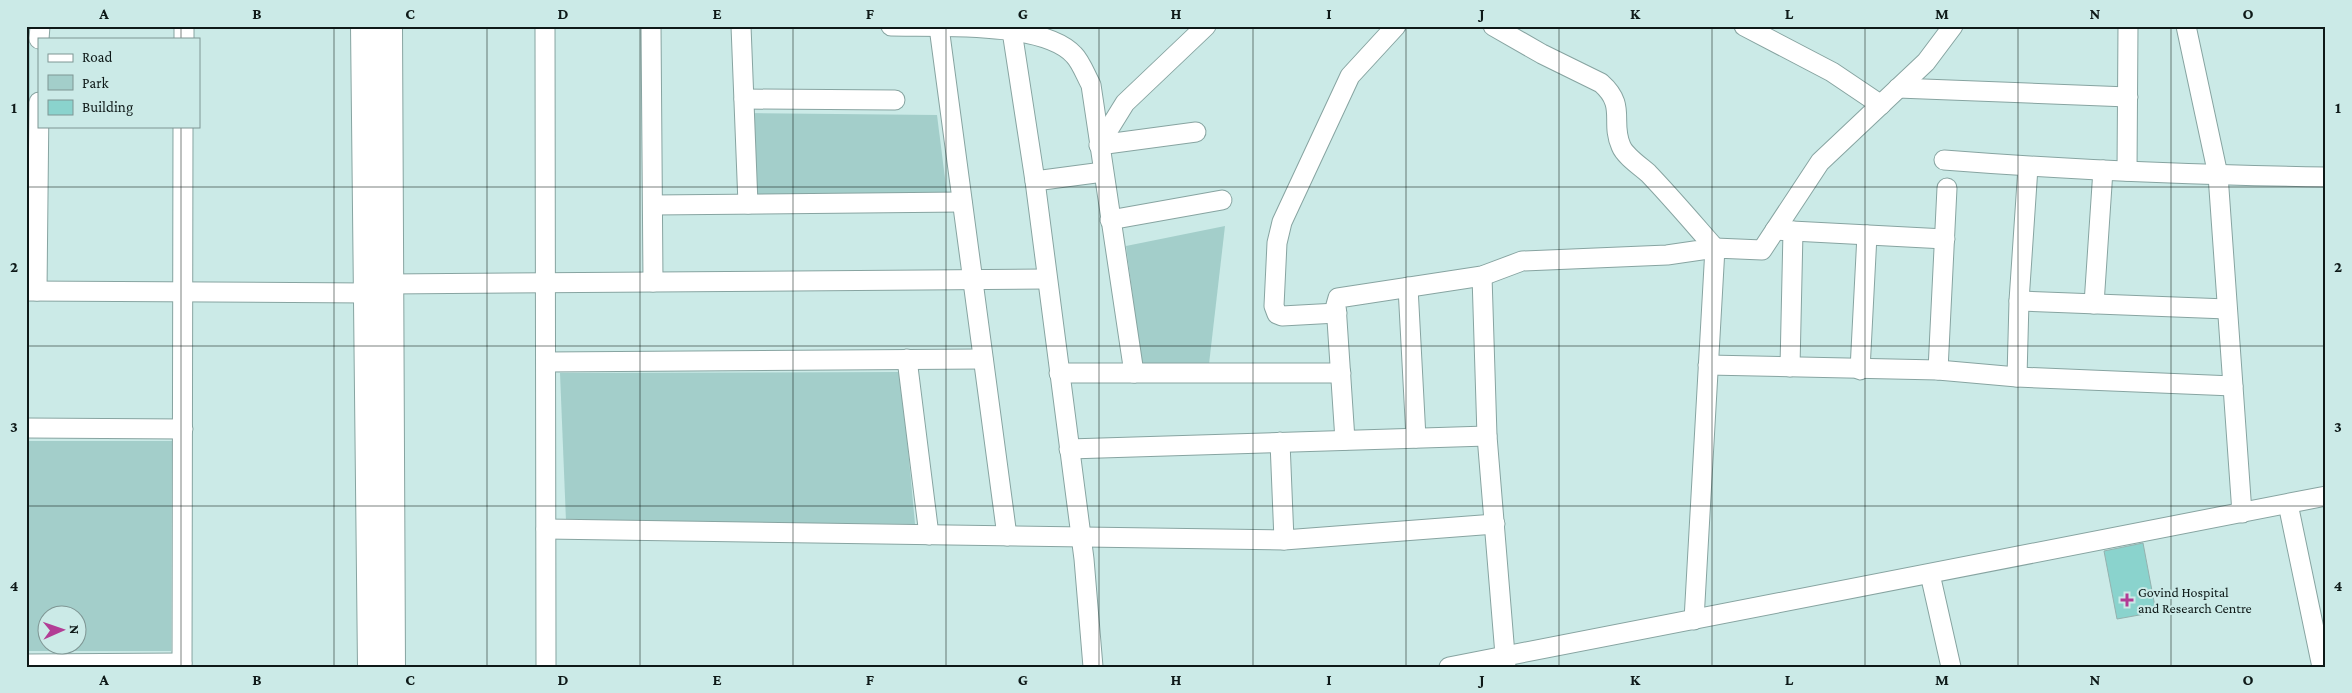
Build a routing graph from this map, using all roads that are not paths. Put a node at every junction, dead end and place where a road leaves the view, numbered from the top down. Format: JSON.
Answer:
{"nodes":[{"id":1,"x":364,"y":26,"type":"edge"},
{"id":2,"x":389,"y":26,"type":"edge"},
{"id":3,"x":545,"y":26,"type":"edge"},
{"id":4,"x":651,"y":26,"type":"edge"},
{"id":5,"x":741,"y":26,"type":"edge"},
{"id":6,"x":891,"y":26,"type":"edge"},
{"id":7,"x":1206,"y":26,"type":"edge"},
{"id":8,"x":1396,"y":26,"type":"edge"},
{"id":9,"x":1492,"y":26,"type":"edge"},
{"id":10,"x":1744,"y":26,"type":"edge"},
{"id":11,"x":1953,"y":26,"type":"edge"},
{"id":12,"x":2128,"y":26,"type":"edge"},
{"id":13,"x":2186,"y":26,"type":"edge"},
{"id":14,"x":939,"y":27,"type":"edge"},
{"id":15,"x":1012,"y":31,"type":"junction"},
{"id":16,"x":1898,"y":88,"type":"junction"},
{"id":17,"x":2128,"y":97,"type":"junction"},
{"id":18,"x":744,"y":99,"type":"junction"},
{"id":19,"x":895,"y":100,"type":"dead end"},
{"id":20,"x":1881,"y":105,"type":"junction"},
{"id":21,"x":38,"y":109,"type":"edge"},
{"id":22,"x":183,"y":128,"type":"edge"},
{"id":23,"x":1196,"y":132,"type":"dead end"},
{"id":24,"x":1099,"y":145,"type":"junction"},
{"id":25,"x":32,"y":149,"type":"edge"},
{"id":26,"x":1944,"y":160,"type":"dead end"},
{"id":27,"x":2028,"y":167,"type":"junction"},
{"id":28,"x":2103,"y":170,"type":"junction"},
{"id":29,"x":2127,"y":171,"type":"junction"},
{"id":30,"x":1103,"y":172,"type":"junction"},
{"id":31,"x":2218,"y":175,"type":"junction"},
{"id":32,"x":2326,"y":177,"type":"edge"},
{"id":33,"x":1035,"y":181,"type":"junction"},
{"id":34,"x":1948,"y":188,"type":"dead end"},
{"id":35,"x":1222,"y":200,"type":"dead end"},
{"id":36,"x":962,"y":202,"type":"junction"},
{"id":37,"x":748,"y":204,"type":"junction"},
{"id":38,"x":653,"y":205,"type":"junction"},
{"id":39,"x":1110,"y":220,"type":"junction"},
{"id":40,"x":1784,"y":230,"type":"junction"},
{"id":41,"x":1867,"y":235,"type":"junction"},
{"id":42,"x":1945,"y":239,"type":"junction"},
{"id":43,"x":1715,"y":248,"type":"junction"},
{"id":44,"x":1482,"y":276,"type":"junction"},
{"id":45,"x":973,"y":279,"type":"junction"},
{"id":46,"x":1046,"y":279,"type":"junction"},
{"id":47,"x":546,"y":282,"type":"junction"},
{"id":48,"x":653,"y":282,"type":"junction"},
{"id":49,"x":1408,"y":287,"type":"junction"},
{"id":50,"x":378,"y":288,"type":"junction"},
{"id":51,"x":32,"y":291,"type":"edge"},
{"id":52,"x":182,"y":292,"type":"junction"},
{"id":53,"x":2019,"y":301,"type":"junction"},
{"id":54,"x":2094,"y":304,"type":"junction"},
{"id":55,"x":2227,"y":309,"type":"junction"},
{"id":56,"x":1336,"y":313,"type":"junction"},
{"id":57,"x":907,"y":359,"type":"junction"},
{"id":58,"x":983,"y":359,"type":"junction"},
{"id":59,"x":546,"y":362,"type":"junction"},
{"id":60,"x":1708,"y":365,"type":"junction"},
{"id":61,"x":1790,"y":368,"type":"junction"},
{"id":62,"x":1860,"y":370,"type":"junction"},
{"id":63,"x":1938,"y":370,"type":"junction"},
{"id":64,"x":1059,"y":373,"type":"junction"},
{"id":65,"x":1134,"y":373,"type":"junction"},
{"id":66,"x":1341,"y":373,"type":"junction"},
{"id":67,"x":2017,"y":377,"type":"junction"},
{"id":68,"x":2233,"y":386,"type":"junction"},
{"id":69,"x":26,"y":428,"type":"edge"},
{"id":70,"x":183,"y":429,"type":"junction"},
{"id":71,"x":1487,"y":436,"type":"junction"},
{"id":72,"x":1416,"y":438,"type":"junction"},
{"id":73,"x":1345,"y":440,"type":"junction"},
{"id":74,"x":1280,"y":442,"type":"junction"},
{"id":75,"x":1070,"y":450,"type":"junction"},
{"id":76,"x":2326,"y":496,"type":"edge"},
{"id":77,"x":2288,"y":504,"type":"junction"},
{"id":78,"x":2242,"y":513,"type":"junction"},
{"id":79,"x":1495,"y":524,"type":"junction"},
{"id":80,"x":546,"y":529,"type":"junction"},
{"id":81,"x":929,"y":535,"type":"junction"},
{"id":82,"x":1007,"y":536,"type":"junction"},
{"id":83,"x":1081,"y":538,"type":"junction"},
{"id":84,"x":1284,"y":540,"type":"junction"},
{"id":85,"x":1930,"y":574,"type":"junction"},
{"id":86,"x":1694,"y":620,"type":"junction"},
{"id":87,"x":1506,"y":661,"type":"edge"},
{"id":88,"x":26,"y":664,"type":"edge"},
{"id":89,"x":53,"y":665,"type":"edge"},
{"id":90,"x":182,"y":665,"type":"edge"},
{"id":91,"x":371,"y":667,"type":"edge"},
{"id":92,"x":392,"y":667,"type":"edge"},
{"id":93,"x":546,"y":667,"type":"edge"},
{"id":94,"x":1093,"y":667,"type":"edge"},
{"id":95,"x":1449,"y":667,"type":"edge"},
{"id":96,"x":1951,"y":667,"type":"edge"},
{"id":97,"x":2322,"y":667,"type":"edge"}],
"edges":[{"from":1,"to":50,"type":"street"},
{"from":2,"to":50,"type":"street"},
{"from":3,"to":47,"type":"street"},
{"from":4,"to":38,"type":"street"},
{"from":5,"to":18,"type":"street"},
{"from":6,"to":14,"type":"street"},
{"from":7,"to":24,"type":"street"},
{"from":8,"to":56,"type":"street"},
{"from":9,"to":43,"type":"street"},
{"from":10,"to":20,"type":"street"},
{"from":11,"to":16,"type":"street"},
{"from":12,"to":17,"type":"street"},
{"from":13,"to":31,"type":"street"},
{"from":14,"to":15,"type":"street"},
{"from":14,"to":36,"type":"street"},
{"from":15,"to":24,"type":"street"},
{"from":15,"to":33,"type":"street"},
{"from":16,"to":17,"type":"street"},
{"from":16,"to":20,"type":"street"},
{"from":17,"to":29,"type":"street"},
{"from":18,"to":19,"type":"street"},
{"from":18,"to":37,"type":"street"},
{"from":20,"to":40,"type":"street"},
{"from":21,"to":25,"type":"street"},
{"from":22,"to":52,"type":"street"},
{"from":23,"to":24,"type":"street"},
{"from":24,"to":30,"type":"street"},
{"from":25,"to":51,"type":"street"},
{"from":26,"to":27,"type":"street"},
{"from":27,"to":28,"type":"street"},
{"from":27,"to":53,"type":"street"},
{"from":28,"to":29,"type":"street"},
{"from":28,"to":54,"type":"street"},
{"from":29,"to":31,"type":"street"},
{"from":30,"to":33,"type":"street"},
{"from":30,"to":39,"type":"street"},
{"from":31,"to":32,"type":"street"},
{"from":31,"to":55,"type":"street"},
{"from":33,"to":46,"type":"street"},
{"from":34,"to":42,"type":"street"},
{"from":35,"to":39,"type":"street"},
{"from":36,"to":37,"type":"street"},
{"from":36,"to":45,"type":"street"},
{"from":37,"to":38,"type":"street"},
{"from":38,"to":48,"type":"street"},
{"from":39,"to":65,"type":"street"},
{"from":40,"to":41,"type":"street"},
{"from":40,"to":43,"type":"street"},
{"from":40,"to":61,"type":"street"},
{"from":41,"to":42,"type":"street"},
{"from":41,"to":62,"type":"street"},
{"from":42,"to":63,"type":"street"},
{"from":43,"to":44,"type":"street"},
{"from":43,"to":60,"type":"street"},
{"from":44,"to":49,"type":"street"},
{"from":44,"to":71,"type":"street"},
{"from":45,"to":46,"type":"street"},
{"from":45,"to":48,"type":"street"},
{"from":45,"to":58,"type":"street"},
{"from":46,"to":64,"type":"street"},
{"from":47,"to":48,"type":"street"},
{"from":47,"to":50,"type":"street"},
{"from":47,"to":59,"type":"street"},
{"from":49,"to":56,"type":"street"},
{"from":49,"to":72,"type":"street"},
{"from":50,"to":52,"type":"street"},
{"from":50,"to":91,"type":"street"},
{"from":50,"to":92,"type":"street"},
{"from":51,"to":52,"type":"street"},
{"from":52,"to":70,"type":"street"},
{"from":53,"to":54,"type":"street"},
{"from":53,"to":67,"type":"street"},
{"from":54,"to":55,"type":"street"},
{"from":55,"to":68,"type":"street"},
{"from":56,"to":66,"type":"street"},
{"from":57,"to":58,"type":"street"},
{"from":57,"to":59,"type":"street"},
{"from":57,"to":81,"type":"street"},
{"from":58,"to":82,"type":"street"},
{"from":59,"to":80,"type":"street"},
{"from":60,"to":61,"type":"street"},
{"from":60,"to":86,"type":"street"},
{"from":61,"to":62,"type":"street"},
{"from":62,"to":63,"type":"street"},
{"from":63,"to":67,"type":"street"},
{"from":64,"to":65,"type":"street"},
{"from":64,"to":75,"type":"street"},
{"from":65,"to":66,"type":"street"},
{"from":66,"to":73,"type":"street"},
{"from":67,"to":68,"type":"street"},
{"from":68,"to":78,"type":"street"},
{"from":69,"to":70,"type":"street"},
{"from":70,"to":90,"type":"street"},
{"from":71,"to":72,"type":"street"},
{"from":71,"to":79,"type":"street"},
{"from":72,"to":73,"type":"street"},
{"from":73,"to":74,"type":"street"},
{"from":74,"to":75,"type":"street"},
{"from":74,"to":84,"type":"street"},
{"from":75,"to":83,"type":"street"},
{"from":76,"to":77,"type":"street"},
{"from":77,"to":78,"type":"street"},
{"from":77,"to":97,"type":"street"},
{"from":78,"to":85,"type":"street"},
{"from":79,"to":84,"type":"street"},
{"from":79,"to":87,"type":"street"},
{"from":80,"to":81,"type":"street"},
{"from":80,"to":93,"type":"street"},
{"from":81,"to":82,"type":"street"},
{"from":82,"to":83,"type":"street"},
{"from":83,"to":84,"type":"street"},
{"from":83,"to":94,"type":"street"},
{"from":85,"to":86,"type":"street"},
{"from":85,"to":96,"type":"street"},
{"from":86,"to":87,"type":"street"},
{"from":87,"to":95,"type":"street"},
{"from":88,"to":89,"type":"street"},
{"from":89,"to":90,"type":"street"}]}
